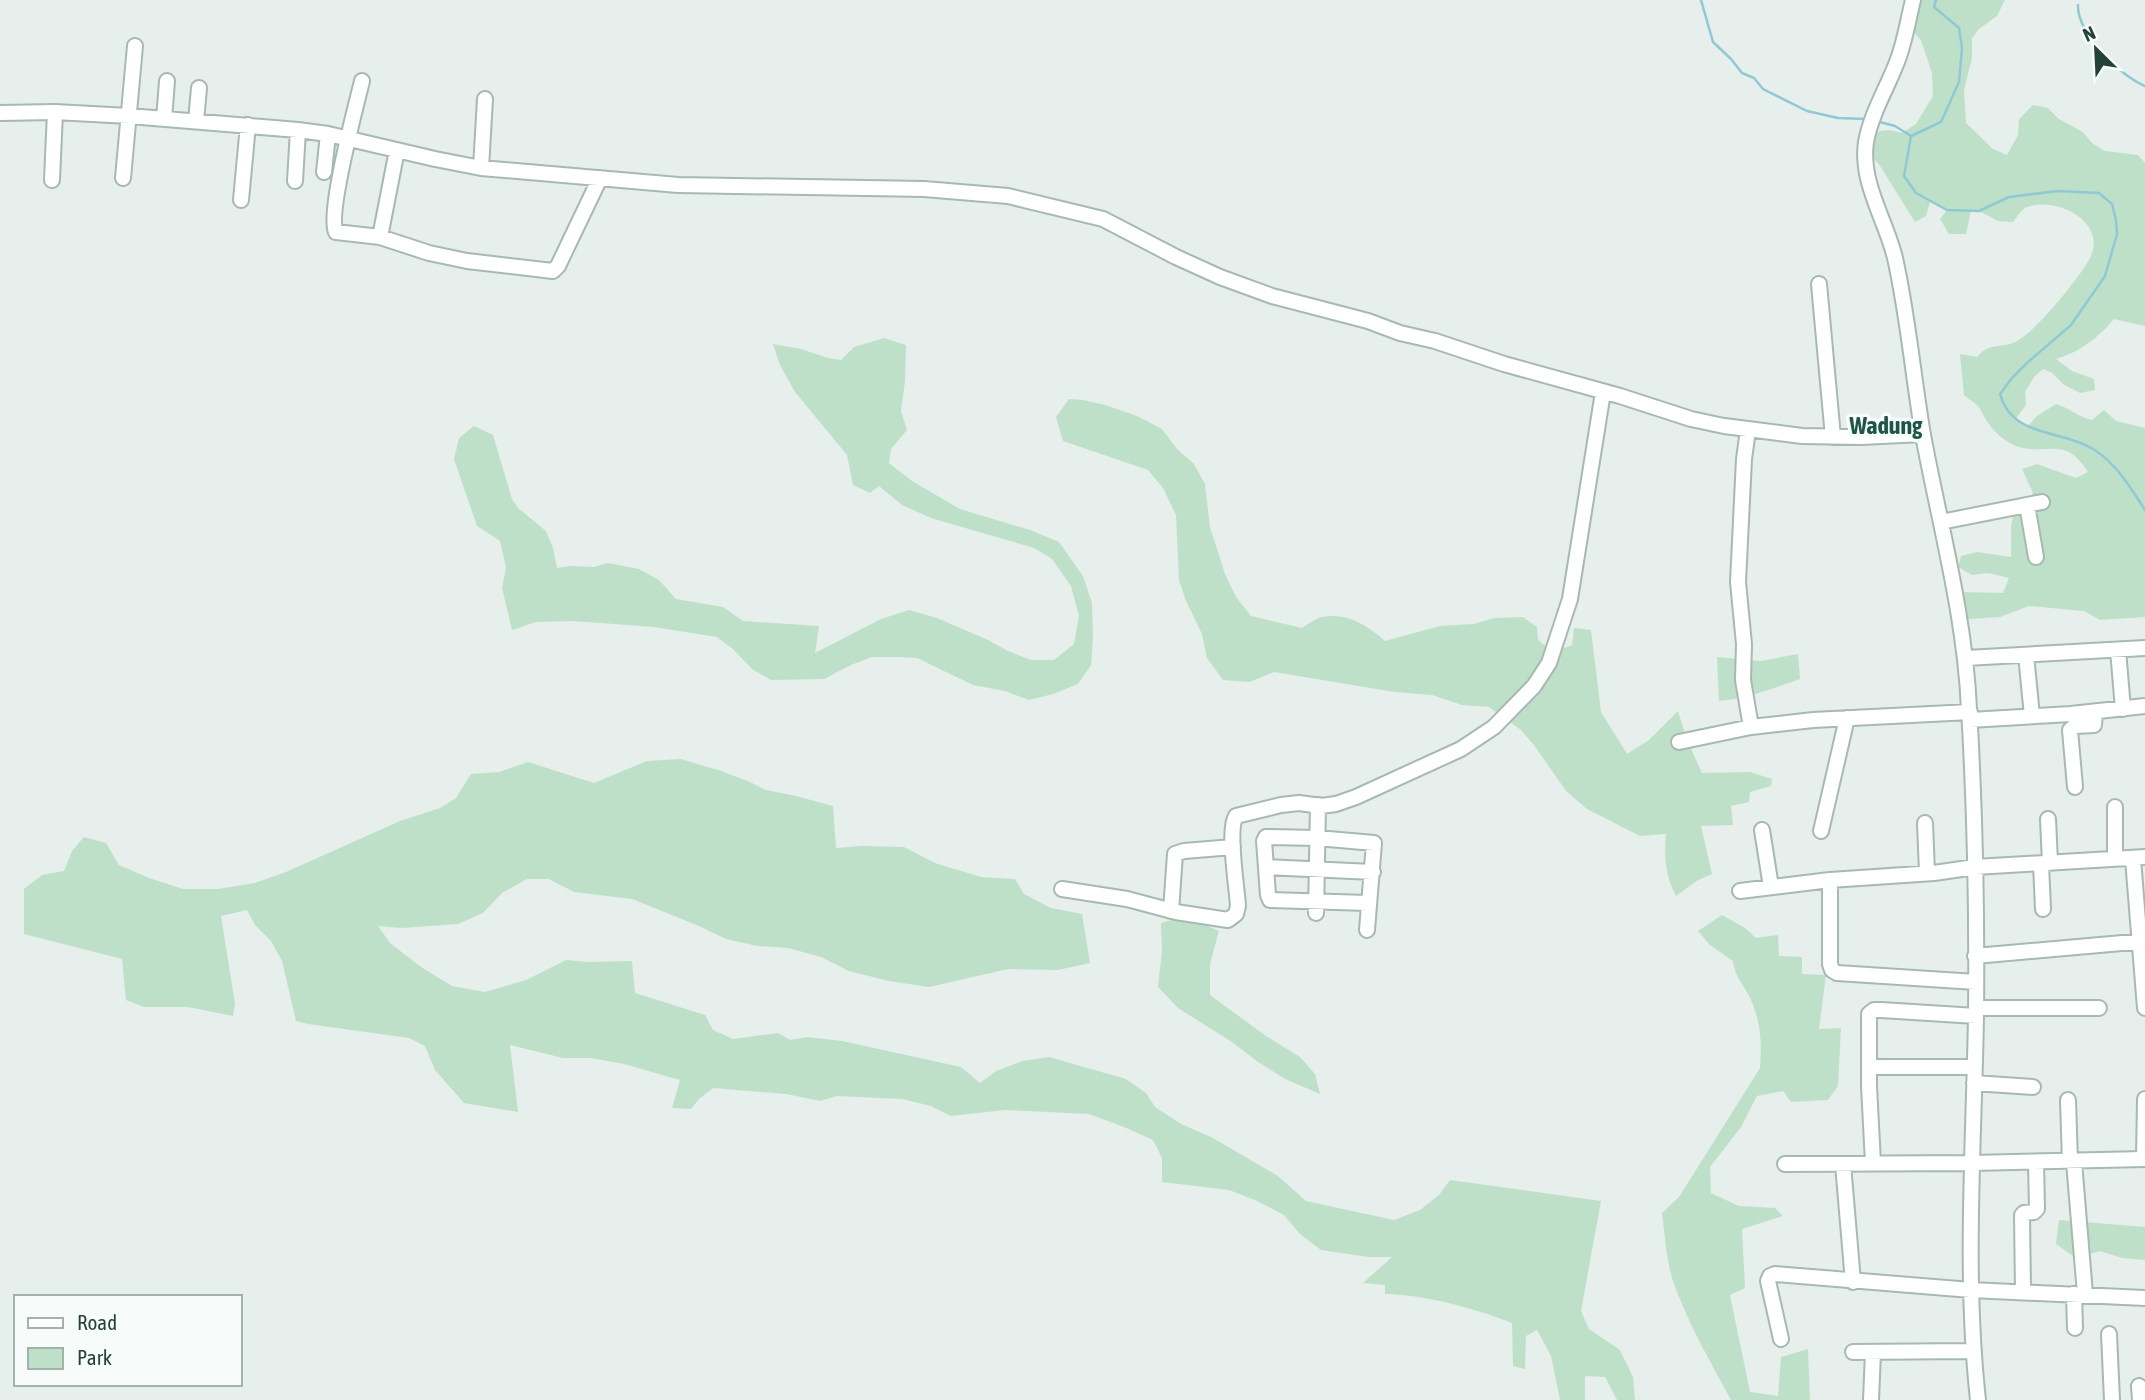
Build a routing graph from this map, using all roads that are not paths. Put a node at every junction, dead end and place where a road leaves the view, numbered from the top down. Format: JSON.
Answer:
{"nodes":[{"id":1,"x":1913,"y":0,"type":"edge"},
{"id":2,"x":135,"y":46,"type":"dead end"},
{"id":3,"x":167,"y":81,"type":"dead end"},
{"id":4,"x":362,"y":81,"type":"dead end"},
{"id":5,"x":199,"y":88,"type":"dead end"},
{"id":6,"x":485,"y":99,"type":"dead end"},
{"id":7,"x":55,"y":112,"type":"junction"},
{"id":8,"x":0,"y":113,"type":"edge"},
{"id":9,"x":129,"y":116,"type":"junction"},
{"id":10,"x":164,"y":119,"type":"junction"},
{"id":11,"x":197,"y":121,"type":"junction"},
{"id":12,"x":248,"y":125,"type":"junction"},
{"id":13,"x":298,"y":130,"type":"junction"},
{"id":14,"x":328,"y":134,"type":"junction"},
{"id":15,"x":347,"y":139,"type":"junction"},
{"id":16,"x":397,"y":150,"type":"junction"},
{"id":17,"x":481,"y":168,"type":"junction"},
{"id":18,"x":324,"y":172,"type":"dead end"},
{"id":19,"x":123,"y":178,"type":"dead end"},
{"id":20,"x":600,"y":178,"type":"junction"},
{"id":21,"x":52,"y":180,"type":"dead end"},
{"id":22,"x":295,"y":181,"type":"dead end"},
{"id":23,"x":241,"y":200,"type":"dead end"},
{"id":24,"x":380,"y":237,"type":"junction"},
{"id":25,"x":1819,"y":284,"type":"dead end"},
{"id":26,"x":1603,"y":392,"type":"junction"},
{"id":27,"x":1748,"y":429,"type":"junction"},
{"id":28,"x":1923,"y":434,"type":"junction"},
{"id":29,"x":1833,"y":437,"type":"junction"},
{"id":30,"x":1941,"y":522,"type":"junction"},
{"id":31,"x":2036,"y":557,"type":"dead end"},
{"id":32,"x":2145,"y":648,"type":"edge"},
{"id":33,"x":2118,"y":650,"type":"junction"},
{"id":34,"x":2026,"y":655,"type":"junction"},
{"id":35,"x":1966,"y":658,"type":"junction"},
{"id":36,"x":2145,"y":706,"type":"edge"},
{"id":37,"x":2123,"y":709,"type":"junction"},
{"id":38,"x":2095,"y":712,"type":"junction"},
{"id":39,"x":1970,"y":716,"type":"junction"},
{"id":40,"x":2032,"y":716,"type":"junction"},
{"id":41,"x":1847,"y":718,"type":"junction"},
{"id":42,"x":1751,"y":727,"type":"junction"},
{"id":43,"x":1679,"y":742,"type":"dead end"},
{"id":44,"x":2075,"y":786,"type":"dead end"},
{"id":45,"x":1318,"y":805,"type":"junction"},
{"id":46,"x":2115,"y":807,"type":"dead end"},
{"id":47,"x":2048,"y":819,"type":"dead end"},
{"id":48,"x":1925,"y":822,"type":"dead end"},
{"id":49,"x":1762,"y":830,"type":"dead end"},
{"id":50,"x":1821,"y":831,"type":"dead end"},
{"id":51,"x":1317,"y":838,"type":"junction"},
{"id":52,"x":1233,"y":847,"type":"junction"},
{"id":53,"x":2139,"y":858,"type":"edge"},
{"id":54,"x":2115,"y":859,"type":"junction"},
{"id":55,"x":2045,"y":863,"type":"junction"},
{"id":56,"x":1266,"y":867,"type":"junction"},
{"id":57,"x":1975,"y":867,"type":"junction"},
{"id":58,"x":1317,"y":869,"type":"junction"},
{"id":59,"x":1373,"y":872,"type":"junction"},
{"id":60,"x":1927,"y":873,"type":"junction"},
{"id":61,"x":1830,"y":880,"type":"junction"},
{"id":62,"x":1771,"y":887,"type":"junction"},
{"id":63,"x":1062,"y":889,"type":"dead end"},
{"id":64,"x":1740,"y":891,"type":"dead end"},
{"id":65,"x":1368,"y":903,"type":"junction"},
{"id":66,"x":1316,"y":906,"type":"junction"},
{"id":67,"x":2043,"y":909,"type":"dead end"},
{"id":68,"x":1171,"y":911,"type":"junction"},
{"id":69,"x":1367,"y":930,"type":"dead end"},
{"id":70,"x":2142,"y":942,"type":"edge"},
{"id":71,"x":1975,"y":957,"type":"junction"},
{"id":72,"x":1976,"y":982,"type":"junction"},
{"id":73,"x":2099,"y":1008,"type":"dead end"},
{"id":74,"x":2145,"y":1008,"type":"edge"},
{"id":75,"x":1976,"y":1012,"type":"junction"},
{"id":76,"x":1870,"y":1067,"type":"junction"},
{"id":77,"x":1974,"y":1067,"type":"junction"},
{"id":78,"x":1974,"y":1083,"type":"junction"},
{"id":79,"x":2033,"y":1087,"type":"dead end"},
{"id":80,"x":2068,"y":1100,"type":"dead end"},
{"id":81,"x":2145,"y":1100,"type":"edge"},
{"id":82,"x":2145,"y":1159,"type":"edge"},
{"id":83,"x":2036,"y":1161,"type":"junction"},
{"id":84,"x":2072,"y":1162,"type":"junction"},
{"id":85,"x":1873,"y":1163,"type":"junction"},
{"id":86,"x":1972,"y":1163,"type":"junction"},
{"id":87,"x":1785,"y":1164,"type":"dead end"},
{"id":88,"x":1843,"y":1164,"type":"junction"},
{"id":89,"x":1853,"y":1282,"type":"junction"},
{"id":90,"x":1972,"y":1290,"type":"junction"},
{"id":91,"x":2023,"y":1291,"type":"junction"},
{"id":92,"x":2079,"y":1294,"type":"junction"},
{"id":93,"x":2145,"y":1298,"type":"edge"},
{"id":94,"x":2075,"y":1328,"type":"dead end"},
{"id":95,"x":2109,"y":1334,"type":"dead end"},
{"id":96,"x":1781,"y":1339,"type":"dead end"},
{"id":97,"x":1972,"y":1351,"type":"junction"},
{"id":98,"x":1853,"y":1352,"type":"dead end"},
{"id":99,"x":1873,"y":1352,"type":"junction"},
{"id":100,"x":1871,"y":1400,"type":"edge"},
{"id":101,"x":1978,"y":1400,"type":"edge"},
{"id":102,"x":2112,"y":1400,"type":"edge"}],
"edges":[{"from":1,"to":28,"type":"street"},
{"from":2,"to":9,"type":"street"},
{"from":3,"to":10,"type":"street"},
{"from":4,"to":15,"type":"street"},
{"from":5,"to":11,"type":"street"},
{"from":6,"to":17,"type":"street"},
{"from":7,"to":8,"type":"street"},
{"from":7,"to":9,"type":"street"},
{"from":7,"to":21,"type":"street"},
{"from":9,"to":10,"type":"street"},
{"from":9,"to":19,"type":"street"},
{"from":10,"to":11,"type":"street"},
{"from":11,"to":12,"type":"street"},
{"from":12,"to":13,"type":"street"},
{"from":12,"to":23,"type":"street"},
{"from":13,"to":14,"type":"street"},
{"from":13,"to":22,"type":"street"},
{"from":14,"to":15,"type":"street"},
{"from":14,"to":18,"type":"street"},
{"from":15,"to":16,"type":"street"},
{"from":15,"to":24,"type":"street"},
{"from":16,"to":17,"type":"street"},
{"from":16,"to":24,"type":"street"},
{"from":17,"to":20,"type":"street"},
{"from":20,"to":24,"type":"street"},
{"from":20,"to":26,"type":"street"},
{"from":25,"to":29,"type":"street"},
{"from":26,"to":27,"type":"street"},
{"from":26,"to":45,"type":"street"},
{"from":27,"to":29,"type":"street"},
{"from":27,"to":42,"type":"street"},
{"from":28,"to":29,"type":"street"},
{"from":28,"to":30,"type":"street"},
{"from":30,"to":31,"type":"street"},
{"from":30,"to":35,"type":"street"},
{"from":32,"to":33,"type":"street"},
{"from":33,"to":34,"type":"street"},
{"from":33,"to":37,"type":"street"},
{"from":34,"to":35,"type":"street"},
{"from":34,"to":40,"type":"street"},
{"from":35,"to":39,"type":"street"},
{"from":36,"to":37,"type":"street"},
{"from":37,"to":38,"type":"street"},
{"from":38,"to":40,"type":"street"},
{"from":38,"to":44,"type":"street"},
{"from":39,"to":40,"type":"street"},
{"from":39,"to":41,"type":"street"},
{"from":39,"to":57,"type":"street"},
{"from":41,"to":42,"type":"street"},
{"from":41,"to":50,"type":"street"},
{"from":42,"to":43,"type":"street"},
{"from":45,"to":51,"type":"street"},
{"from":45,"to":52,"type":"street"},
{"from":46,"to":54,"type":"street"},
{"from":47,"to":55,"type":"street"},
{"from":48,"to":60,"type":"street"},
{"from":49,"to":62,"type":"street"},
{"from":51,"to":56,"type":"street"},
{"from":51,"to":58,"type":"street"},
{"from":51,"to":59,"type":"street"},
{"from":52,"to":68,"type":"street"},
{"from":52,"to":68,"type":"street"},
{"from":53,"to":54,"type":"street"},
{"from":53,"to":70,"type":"street"},
{"from":54,"to":55,"type":"street"},
{"from":55,"to":57,"type":"street"},
{"from":55,"to":67,"type":"street"},
{"from":56,"to":58,"type":"street"},
{"from":56,"to":66,"type":"street"},
{"from":57,"to":60,"type":"street"},
{"from":57,"to":71,"type":"street"},
{"from":58,"to":59,"type":"street"},
{"from":58,"to":66,"type":"street"},
{"from":59,"to":65,"type":"street"},
{"from":60,"to":61,"type":"street"},
{"from":61,"to":62,"type":"street"},
{"from":61,"to":72,"type":"street"},
{"from":62,"to":64,"type":"street"},
{"from":63,"to":68,"type":"street"},
{"from":65,"to":66,"type":"street"},
{"from":65,"to":69,"type":"street"},
{"from":70,"to":71,"type":"street"},
{"from":70,"to":74,"type":"street"},
{"from":71,"to":72,"type":"street"},
{"from":72,"to":75,"type":"street"},
{"from":73,"to":75,"type":"street"},
{"from":75,"to":76,"type":"street"},
{"from":75,"to":77,"type":"street"},
{"from":76,"to":77,"type":"street"},
{"from":76,"to":85,"type":"street"},
{"from":77,"to":78,"type":"street"},
{"from":78,"to":79,"type":"street"},
{"from":78,"to":86,"type":"street"},
{"from":80,"to":84,"type":"street"},
{"from":81,"to":82,"type":"street"},
{"from":82,"to":84,"type":"street"},
{"from":83,"to":84,"type":"street"},
{"from":83,"to":86,"type":"street"},
{"from":83,"to":91,"type":"street"},
{"from":84,"to":92,"type":"street"},
{"from":85,"to":86,"type":"street"},
{"from":85,"to":88,"type":"street"},
{"from":86,"to":90,"type":"street"},
{"from":87,"to":88,"type":"street"},
{"from":88,"to":89,"type":"street"},
{"from":89,"to":90,"type":"street"},
{"from":89,"to":96,"type":"street"},
{"from":90,"to":91,"type":"street"},
{"from":90,"to":97,"type":"street"},
{"from":91,"to":92,"type":"street"},
{"from":92,"to":93,"type":"street"},
{"from":92,"to":94,"type":"street"},
{"from":95,"to":102,"type":"street"},
{"from":97,"to":99,"type":"street"},
{"from":97,"to":101,"type":"street"},
{"from":98,"to":99,"type":"street"},
{"from":99,"to":100,"type":"street"}]}
